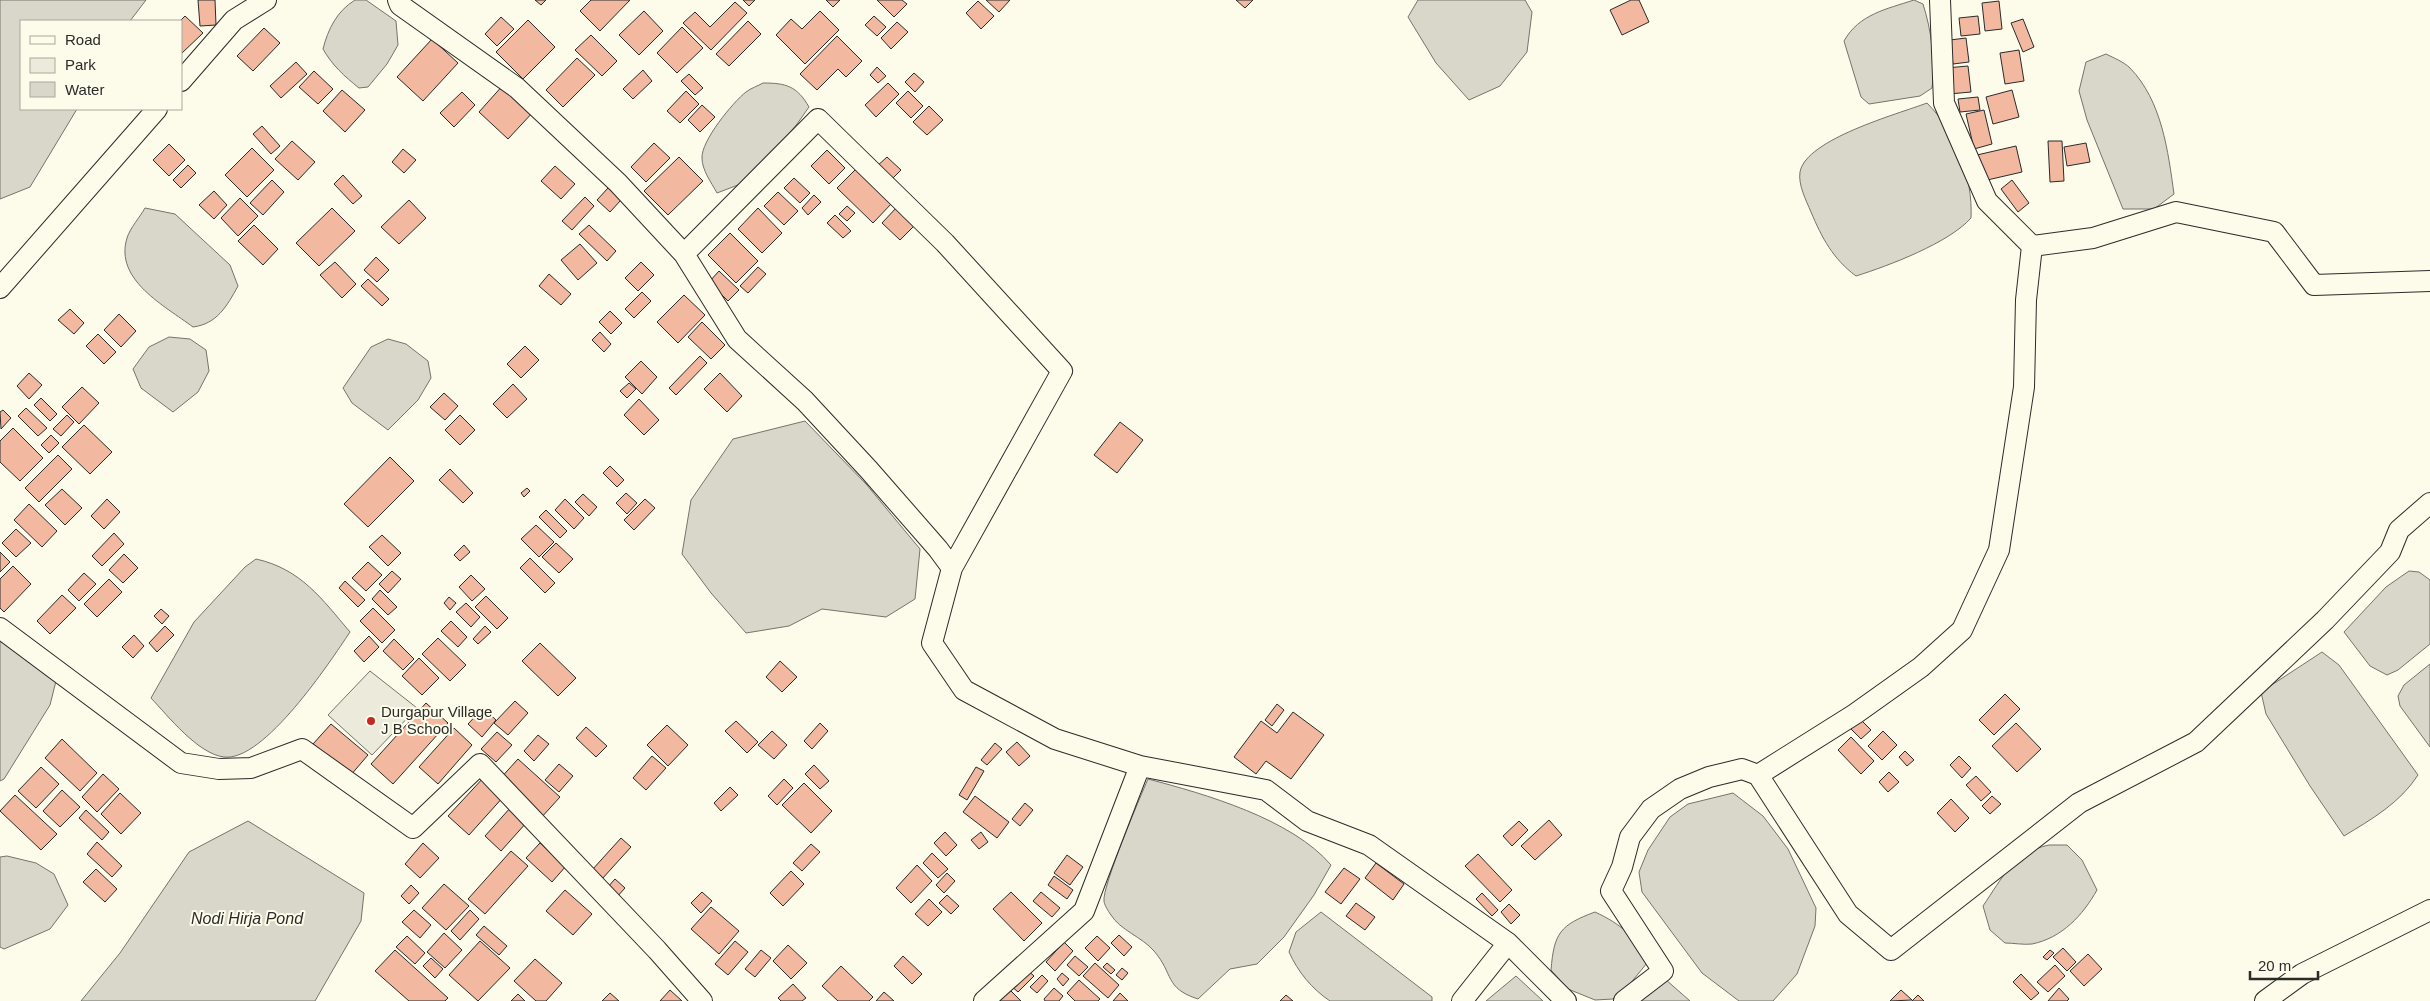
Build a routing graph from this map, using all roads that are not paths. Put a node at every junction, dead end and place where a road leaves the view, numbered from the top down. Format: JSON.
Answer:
{"nodes":[{"id":1,"x":266,"y":0,"type":"edge"},
{"id":2,"x":398,"y":0,"type":"edge"},
{"id":3,"x":1940,"y":0,"type":"edge"},
{"id":4,"x":182,"y":79,"type":"edge"},
{"id":5,"x":156,"y":110,"type":"edge"},
{"id":6,"x":2032,"y":246,"type":"junction"},
{"id":7,"x":684,"y":254,"type":"junction"},
{"id":8,"x":2430,"y":281,"type":"edge"},
{"id":9,"x":0,"y":288,"type":"edge"},
{"id":10,"x":2430,"y":503,"type":"edge"},
{"id":11,"x":952,"y":568,"type":"junction"},
{"id":12,"x":0,"y":628,"type":"edge"},
{"id":13,"x":1140,"y":766,"type":"junction"},
{"id":14,"x":1758,"y":776,"type":"junction"},
{"id":15,"x":2430,"y":910,"type":"edge"},
{"id":16,"x":1508,"y":943,"type":"junction"},
{"id":17,"x":702,"y":1001,"type":"edge"},
{"id":18,"x":984,"y":1001,"type":"edge"},
{"id":19,"x":1462,"y":1001,"type":"edge"},
{"id":20,"x":1566,"y":1001,"type":"edge"},
{"id":21,"x":1624,"y":1001,"type":"edge"},
{"id":22,"x":2266,"y":1001,"type":"edge"}],
"edges":[{"from":1,"to":4,"type":"street"},
{"from":2,"to":7,"type":"street"},
{"from":3,"to":6,"type":"street"},
{"from":5,"to":9,"type":"street"},
{"from":6,"to":8,"type":"street"},
{"from":6,"to":14,"type":"street"},
{"from":7,"to":11,"type":"street"},
{"from":7,"to":11,"type":"street"},
{"from":10,"to":14,"type":"street"},
{"from":11,"to":13,"type":"street"},
{"from":12,"to":17,"type":"street"},
{"from":13,"to":16,"type":"street"},
{"from":13,"to":18,"type":"street"},
{"from":14,"to":21,"type":"street"},
{"from":15,"to":22,"type":"street"},
{"from":16,"to":19,"type":"street"},
{"from":16,"to":20,"type":"street"}]}
